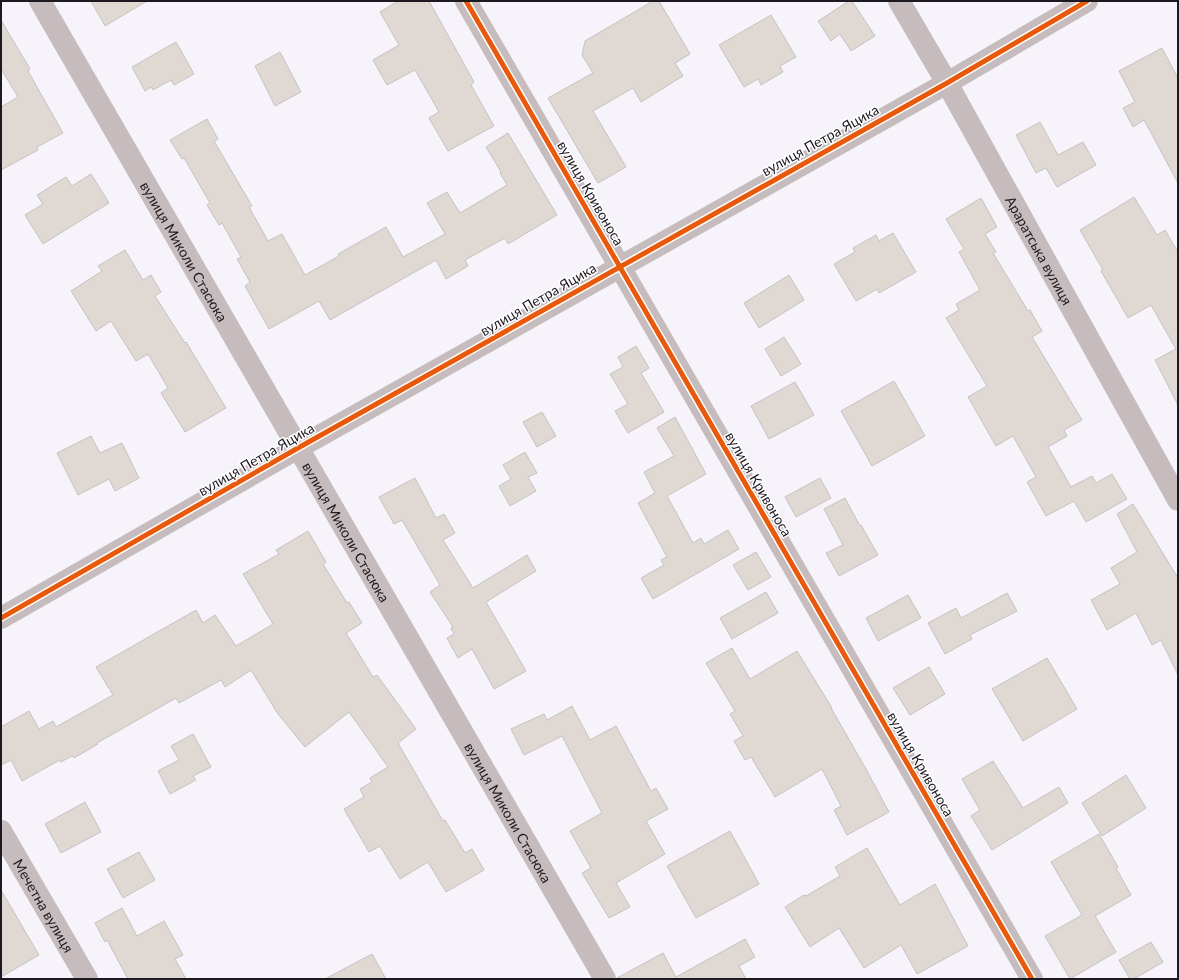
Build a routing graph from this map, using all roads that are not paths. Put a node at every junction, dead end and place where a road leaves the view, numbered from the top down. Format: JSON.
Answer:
{"nodes":[{"id":1,"x":40,"y":1,"type":"edge"},
{"id":2,"x":466,"y":1,"type":"edge"},
{"id":3,"x":899,"y":1,"type":"edge"},
{"id":4,"x":1087,"y":1,"type":"edge"},
{"id":5,"x":947,"y":83,"type":"junction"},
{"id":6,"x":619,"y":266,"type":"junction"},
{"id":7,"x":298,"y":448,"type":"junction"},
{"id":8,"x":1178,"y":500,"type":"edge"},
{"id":9,"x":1,"y":618,"type":"edge"},
{"id":10,"x":1,"y":831,"type":"edge"},
{"id":11,"x":87,"y":979,"type":"edge"},
{"id":12,"x":605,"y":979,"type":"edge"},
{"id":13,"x":1032,"y":979,"type":"edge"}],
"edges":[{"from":1,"to":7,"type":"street","name":"вулиця Миколи Стасюка"},
{"from":2,"to":6,"type":"street","name":"вулиця Кривоноса"},
{"from":3,"to":5,"type":"street","name":"Араратська вулиця"},
{"from":4,"to":5,"type":"street","name":"вулиця Петра Яцика"},
{"from":5,"to":6,"type":"street","name":"вулиця Петра Яцика"},
{"from":5,"to":8,"type":"street","name":"Араратська вулиця"},
{"from":6,"to":7,"type":"street","name":"вулиця Петра Яцика"},
{"from":6,"to":13,"type":"street","name":"вулиця Кривоноса"},
{"from":7,"to":9,"type":"street","name":"вулиця Петра Яцика"},
{"from":7,"to":12,"type":"street","name":"вулиця Миколи Стасюка"},
{"from":10,"to":11,"type":"street","name":"Мечетна вулиця"}]}
